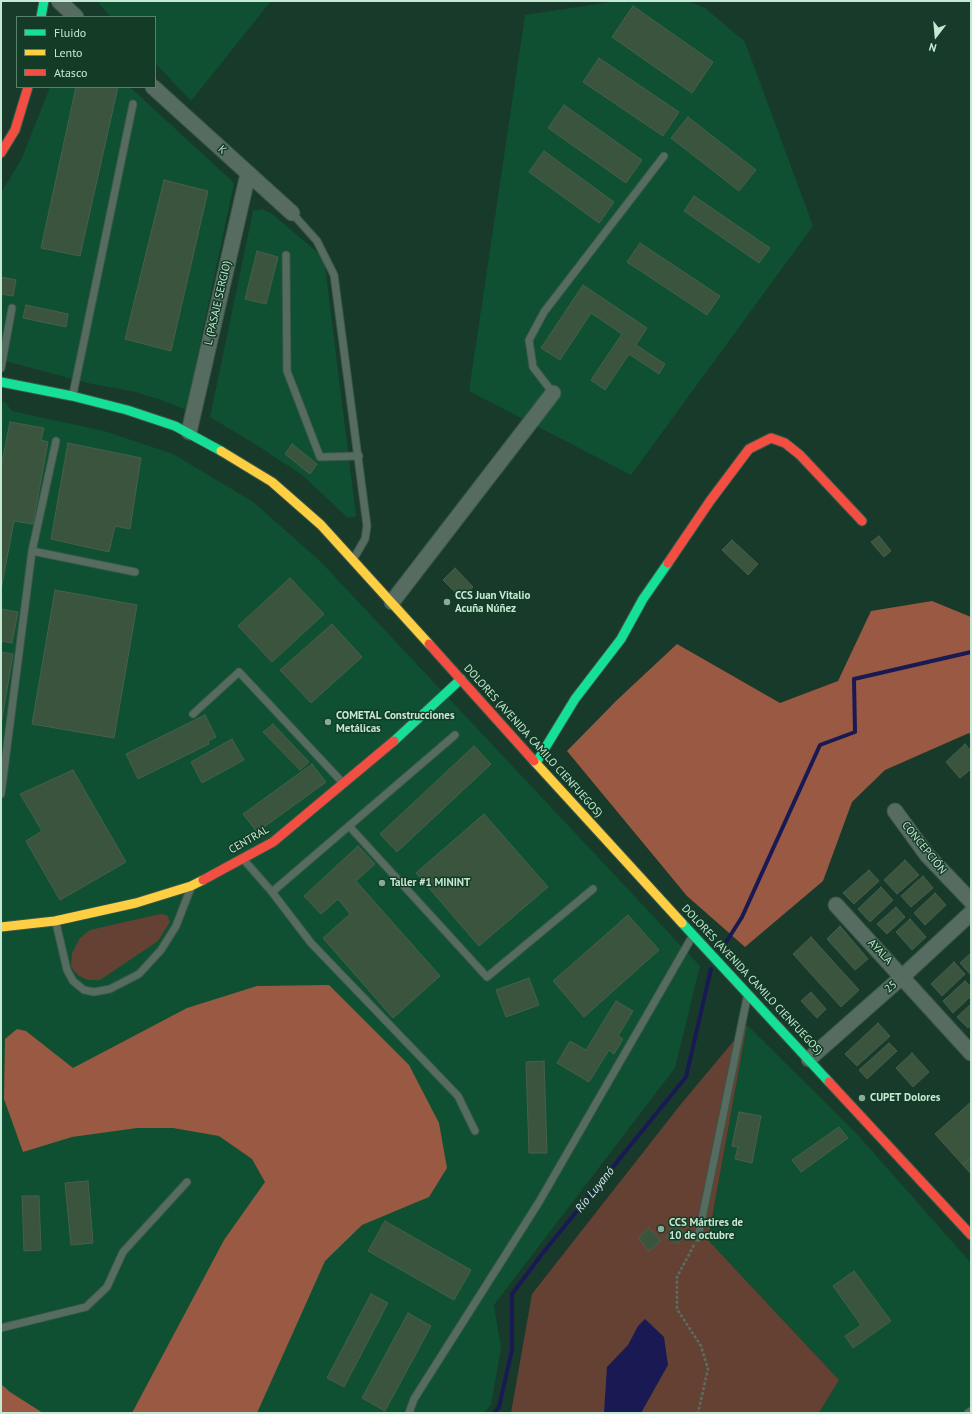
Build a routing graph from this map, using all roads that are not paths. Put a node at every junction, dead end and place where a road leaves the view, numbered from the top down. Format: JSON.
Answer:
{"nodes":[{"id":1,"x":44,"y":1,"type":"edge"},
{"id":2,"x":59,"y":1,"type":"edge"},
{"id":3,"x":41,"y":16,"type":"edge"},
{"id":4,"x":75,"y":16,"type":"edge"},
{"id":5,"x":28,"y":88,"type":"edge"},
{"id":6,"x":154,"y":88,"type":"edge"},
{"id":7,"x":133,"y":104,"type":"dead end"},
{"id":8,"x":1,"y":153,"type":"edge"},
{"id":9,"x":664,"y":156,"type":"dead end"},
{"id":10,"x":248,"y":174,"type":"junction"},
{"id":11,"x":292,"y":213,"type":"joint"},
{"id":12,"x":286,"y":255,"type":"dead end"},
{"id":13,"x":12,"y":308,"type":"dead end"},
{"id":14,"x":1,"y":368,"type":"edge"},
{"id":15,"x":1,"y":382,"type":"edge"},
{"id":16,"x":553,"y":393,"type":"joint"},
{"id":17,"x":72,"y":396,"type":"junction"},
{"id":18,"x":189,"y":432,"type":"junction"},
{"id":19,"x":56,"y":441,"type":"dead end"},
{"id":20,"x":359,"y":456,"type":"junction"},
{"id":21,"x":862,"y":521,"type":"dead end"},
{"id":22,"x":32,"y":551,"type":"junction"},
{"id":23,"x":353,"y":560,"type":"junction"},
{"id":24,"x":135,"y":572,"type":"dead end"},
{"id":25,"x":392,"y":602,"type":"junction"},
{"id":26,"x":461,"y":680,"type":"junction"},
{"id":27,"x":193,"y":714,"type":"dead end"},
{"id":28,"x":455,"y":735,"type":"dead end"},
{"id":29,"x":536,"y":763,"type":"junction"},
{"id":30,"x":344,"y":784,"type":"junction"},
{"id":31,"x":1,"y":794,"type":"edge"},
{"id":32,"x":895,"y":811,"type":"dead end"},
{"id":33,"x":349,"y":826,"type":"junction"},
{"id":34,"x":243,"y":858,"type":"junction"},
{"id":35,"x":191,"y":886,"type":"junction"},
{"id":36,"x":593,"y":889,"type":"dead end"},
{"id":37,"x":272,"y":892,"type":"junction"},
{"id":38,"x":971,"y":902,"type":"edge"},
{"id":39,"x":836,"y":905,"type":"dead end"},
{"id":40,"x":971,"y":913,"type":"edge"},
{"id":41,"x":55,"y":921,"type":"junction"},
{"id":42,"x":1,"y":926,"type":"edge"},
{"id":43,"x":693,"y":936,"type":"junction"},
{"id":44,"x":903,"y":976,"type":"junction"},
{"id":45,"x":748,"y":994,"type":"junction"},
{"id":46,"x":971,"y":1053,"type":"edge"},
{"id":47,"x":809,"y":1059,"type":"junction"},
{"id":48,"x":475,"y":1131,"type":"dead end"},
{"id":49,"x":187,"y":1182,"type":"dead end"},
{"id":50,"x":971,"y":1235,"type":"edge"},
{"id":51,"x":698,"y":1238,"type":"road end"},
{"id":52,"x":1,"y":1328,"type":"edge"},
{"id":53,"x":971,"y":1411,"type":"edge"},
{"id":54,"x":409,"y":1413,"type":"edge"},
{"id":55,"x":968,"y":1413,"type":"edge"}],
"edges":[{"from":1,"to":3,"type":"main road"},
{"from":2,"to":4,"type":"street"},
{"from":5,"to":8,"type":"main road"},
{"from":6,"to":10,"type":"street","name":"K"},
{"from":7,"to":17,"type":"lane"},
{"from":9,"to":16,"type":"lane"},
{"from":10,"to":11,"type":"street","name":"K"},
{"from":10,"to":18,"type":"street","name":"L (PASAJE SERGIO)"},
{"from":11,"to":20,"type":"lane"},
{"from":12,"to":20,"type":"lane"},
{"from":13,"to":14,"type":"lane"},
{"from":15,"to":17,"type":"main road","name":"DOLORES (AVENIDA CAMILO CIENFUEGOS)"},
{"from":16,"to":25,"type":"street"},
{"from":17,"to":18,"type":"main road","name":"DOLORES (AVENIDA CAMILO CIENFUEGOS)"},
{"from":18,"to":23,"type":"main road","name":"DOLORES (AVENIDA CAMILO CIENFUEGOS)"},
{"from":19,"to":22,"type":"lane"},
{"from":20,"to":23,"type":"lane"},
{"from":21,"to":29,"type":"main road"},
{"from":22,"to":24,"type":"lane"},
{"from":22,"to":31,"type":"lane"},
{"from":23,"to":25,"type":"main road","name":"DOLORES (AVENIDA CAMILO CIENFUEGOS)"},
{"from":25,"to":26,"type":"main road","name":"DOLORES (AVENIDA CAMILO CIENFUEGOS)"},
{"from":26,"to":29,"type":"main road","name":"DOLORES (AVENIDA CAMILO CIENFUEGOS)"},
{"from":26,"to":30,"type":"main road","name":"CENTRAL"},
{"from":27,"to":30,"type":"lane"},
{"from":28,"to":33,"type":"lane"},
{"from":29,"to":43,"type":"main road","name":"DOLORES (AVENIDA CAMILO CIENFUEGOS)"},
{"from":30,"to":34,"type":"main road","name":"CENTRAL"},
{"from":32,"to":38,"type":"street","name":"CONCEPCIÓN"},
{"from":33,"to":36,"type":"lane"},
{"from":33,"to":37,"type":"lane"},
{"from":34,"to":35,"type":"main road","name":"CENTRAL"},
{"from":34,"to":37,"type":"lane"},
{"from":35,"to":41,"type":"main road","name":"CENTRAL"},
{"from":35,"to":41,"type":"lane"},
{"from":37,"to":48,"type":"lane"},
{"from":39,"to":44,"type":"street","name":"AYALA"},
{"from":40,"to":44,"type":"street","name":"25"},
{"from":41,"to":42,"type":"main road","name":"CENTRAL"},
{"from":43,"to":45,"type":"main road","name":"DOLORES (AVENIDA CAMILO CIENFUEGOS)"},
{"from":43,"to":54,"type":"lane"},
{"from":44,"to":46,"type":"street","name":"AYALA"},
{"from":44,"to":47,"type":"street","name":"25"},
{"from":45,"to":47,"type":"main road","name":"DOLORES (AVENIDA CAMILO CIENFUEGOS)"},
{"from":45,"to":51,"type":"lane"},
{"from":47,"to":50,"type":"main road","name":"DOLORES (AVENIDA CAMILO CIENFUEGOS)"},
{"from":49,"to":52,"type":"lane"},
{"from":53,"to":55,"type":"lane"}]}
